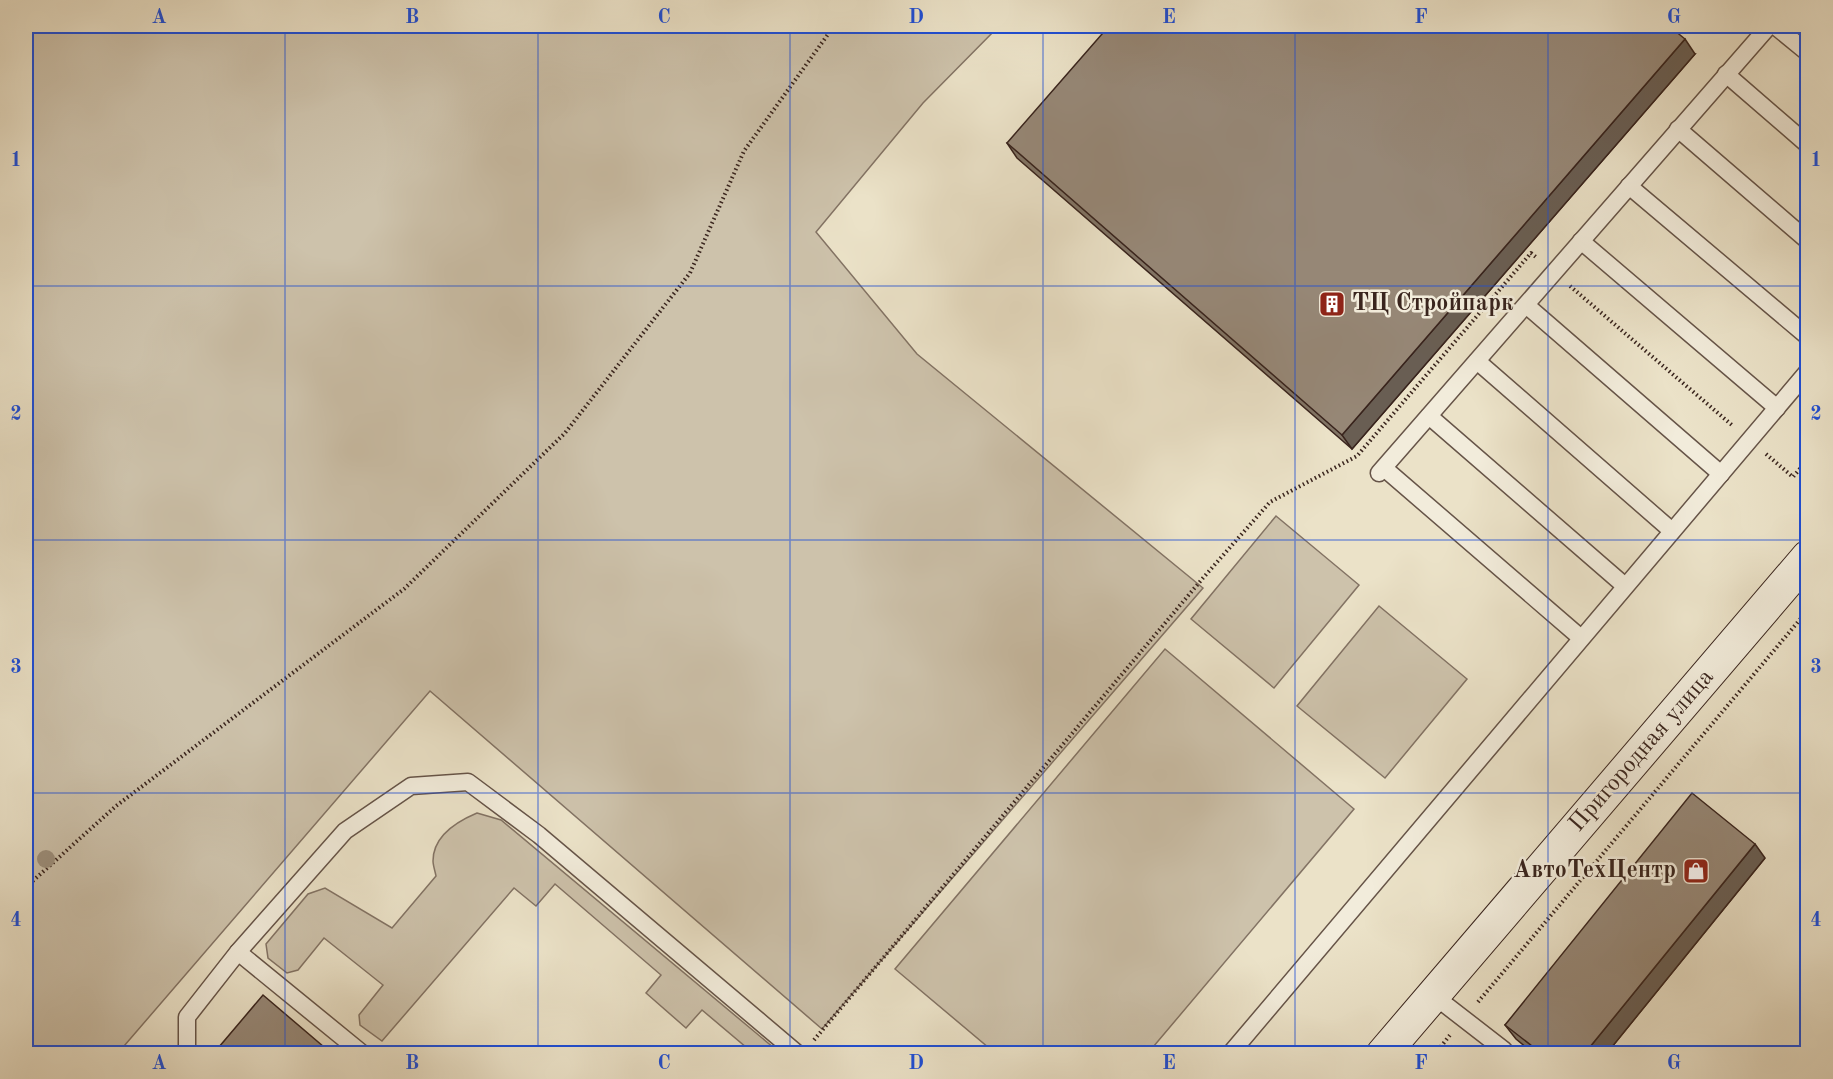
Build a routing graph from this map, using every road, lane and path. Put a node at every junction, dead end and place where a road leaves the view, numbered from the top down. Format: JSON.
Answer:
{"nodes":[{"id":1,"x":834,"y":26,"type":"edge"},
{"id":2,"x":1768,"y":26,"type":"edge"},
{"id":3,"x":1776,"y":26,"type":"edge"},
{"id":4,"x":1808,"y":53,"type":"edge"},
{"id":5,"x":1726,"y":74,"type":"junction"},
{"id":6,"x":1678,"y":129,"type":"junction"},
{"id":7,"x":1808,"y":145,"type":"edge"},
{"id":8,"x":1629,"y":186,"type":"junction"},
{"id":9,"x":1581,"y":241,"type":"junction"},
{"id":10,"x":1808,"y":242,"type":"edge"},
{"id":11,"x":1554,"y":273,"type":"junction"},
{"id":12,"x":1526,"y":305,"type":"junction"},
{"id":13,"x":1808,"y":337,"type":"edge"},
{"id":14,"x":1477,"y":361,"type":"junction"},
{"id":15,"x":1808,"y":371,"type":"edge"},
{"id":16,"x":1777,"y":408,"type":"junction"},
{"id":17,"x":1429,"y":416,"type":"junction"},
{"id":18,"x":1749,"y":440,"type":"junction"},
{"id":19,"x":1808,"y":459,"type":"edge"},
{"id":20,"x":1720,"y":474,"type":"junction"},
{"id":21,"x":1672,"y":531,"type":"junction"},
{"id":22,"x":1808,"y":557,"type":"edge"},
{"id":23,"x":1625,"y":586,"type":"junction"},
{"id":24,"x":1808,"y":610,"type":"edge"},
{"id":25,"x":1581,"y":638,"type":"junction"},
{"id":26,"x":26,"y":887,"type":"edge"},
{"id":27,"x":238,"y":952,"type":"junction"},
{"id":28,"x":1433,"y":995,"type":"junction"},
{"id":29,"x":1473,"y":1008,"type":"dead end"},
{"id":30,"x":1458,"y":1026,"type":"dead end"},
{"id":31,"x":803,"y":1050,"type":"edge"},
{"id":32,"x":1504,"y":1050,"type":"edge"},
{"id":33,"x":187,"y":1053,"type":"edge"},
{"id":34,"x":363,"y":1053,"type":"edge"},
{"id":35,"x":1230,"y":1053,"type":"edge"},
{"id":36,"x":1383,"y":1053,"type":"edge"},
{"id":37,"x":1435,"y":1053,"type":"edge"}],
"edges":[{"from":1,"to":26,"type":"path"},
{"from":2,"to":5,"type":"lane"},
{"from":3,"to":4,"type":"lane"},
{"from":5,"to":6,"type":"lane"},
{"from":5,"to":7,"type":"lane"},
{"from":6,"to":8,"type":"lane"},
{"from":6,"to":10,"type":"lane"},
{"from":8,"to":9,"type":"lane"},
{"from":8,"to":13,"type":"lane"},
{"from":9,"to":11,"type":"lane"},
{"from":9,"to":16,"type":"lane"},
{"from":11,"to":12,"type":"lane"},
{"from":11,"to":18,"type":"path"},
{"from":11,"to":31,"type":"path"},
{"from":12,"to":14,"type":"lane"},
{"from":12,"to":20,"type":"lane"},
{"from":14,"to":17,"type":"lane"},
{"from":14,"to":21,"type":"lane"},
{"from":15,"to":16,"type":"lane"},
{"from":16,"to":18,"type":"lane"},
{"from":17,"to":23,"type":"lane"},
{"from":17,"to":25,"type":"lane"},
{"from":18,"to":19,"type":"path"},
{"from":18,"to":20,"type":"lane"},
{"from":20,"to":21,"type":"lane"},
{"from":21,"to":23,"type":"lane"},
{"from":22,"to":28,"type":"street","name":"Пригородная улица"},
{"from":23,"to":25,"type":"lane"},
{"from":24,"to":29,"type":"path"},
{"from":25,"to":35,"type":"lane"},
{"from":27,"to":31,"type":"lane"},
{"from":27,"to":33,"type":"lane"},
{"from":27,"to":34,"type":"lane"},
{"from":28,"to":32,"type":"lane"},
{"from":28,"to":36,"type":"street","name":"Пригородная улица"},
{"from":30,"to":37,"type":"path"}]}
